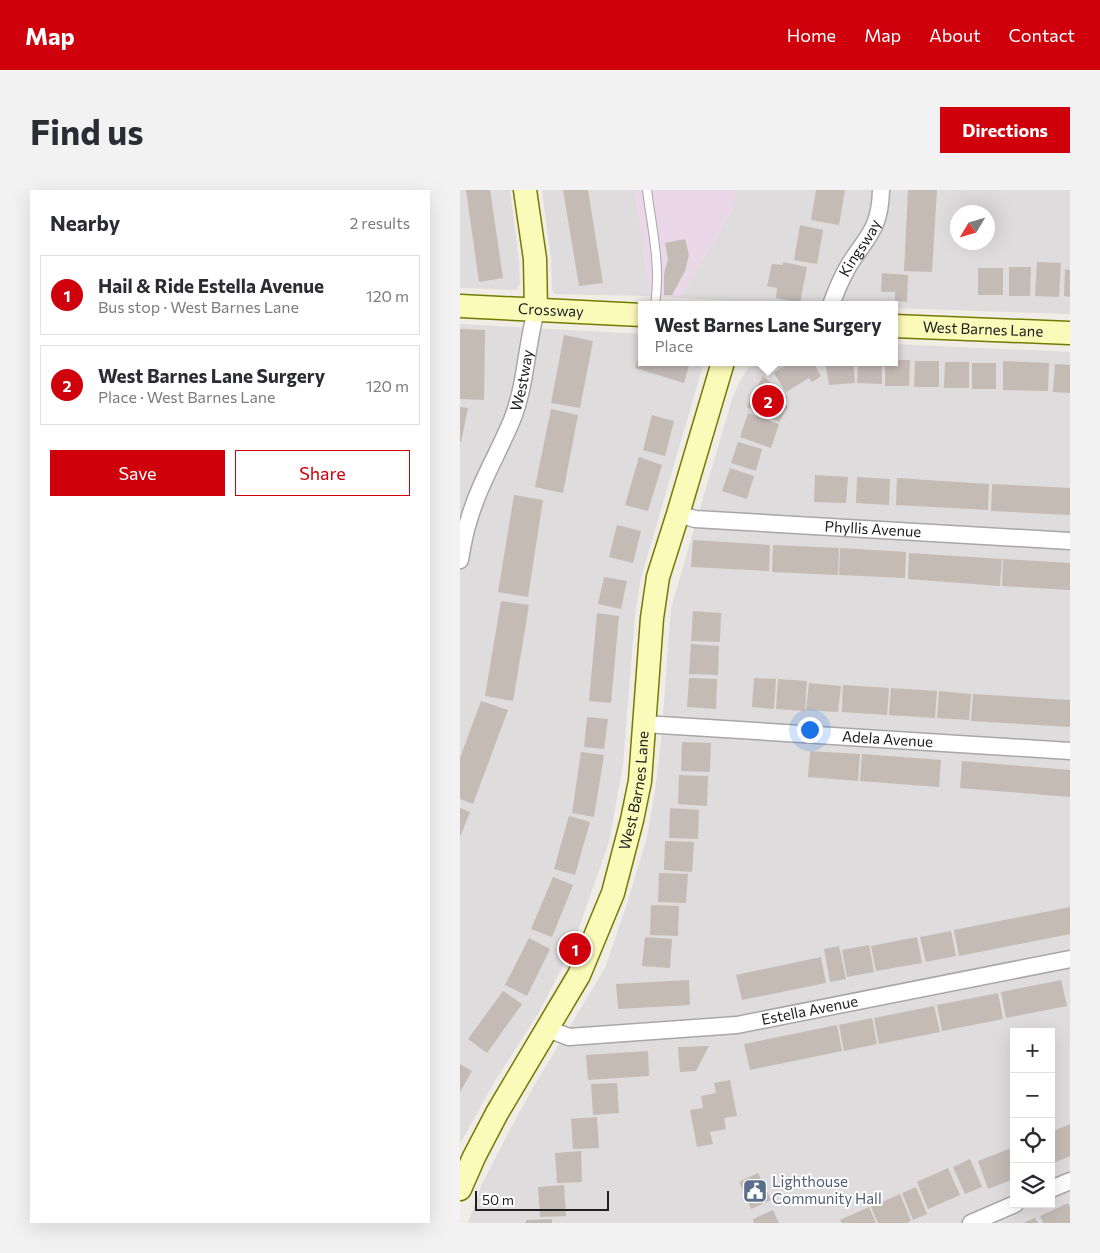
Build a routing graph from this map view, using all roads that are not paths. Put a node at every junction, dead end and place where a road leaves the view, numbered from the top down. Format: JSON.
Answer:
{"nodes":[{"id":1,"x":525,"y":190,"type":"edge"},
{"id":2,"x":647,"y":190,"type":"edge"},
{"id":3,"x":881,"y":190,"type":"edge"},
{"id":4,"x":655,"y":301,"type":"edge"},
{"id":5,"x":833,"y":301,"type":"edge"},
{"id":6,"x":460,"y":306,"type":"edge"},
{"id":7,"x":536,"y":311,"type":"junction"},
{"id":8,"x":638,"y":315,"type":"edge"},
{"id":9,"x":898,"y":326,"type":"edge"},
{"id":10,"x":1070,"y":333,"type":"edge"},
{"id":11,"x":722,"y":366,"type":"edge"},
{"id":12,"x":678,"y":514,"type":"junction"},
{"id":13,"x":1070,"y":541,"type":"edge"},
{"id":14,"x":460,"y":560,"type":"edge"},
{"id":15,"x":644,"y":724,"type":"junction"},
{"id":16,"x":1070,"y":751,"type":"edge"},
{"id":17,"x":1070,"y":959,"type":"edge"},
{"id":18,"x":548,"y":1029,"type":"junction"},
{"id":19,"x":1070,"y":1181,"type":"edge"},
{"id":20,"x":1055,"y":1187,"type":"edge"},
{"id":21,"x":460,"y":1190,"type":"edge"},
{"id":22,"x":1010,"y":1206,"type":"edge"},
{"id":23,"x":971,"y":1223,"type":"edge"}],
"edges":[{"from":1,"to":7,"type":"street","name":"Westway"},
{"from":2,"to":4,"type":"lane"},
{"from":3,"to":5,"type":"street","name":"Kingsway"},
{"from":6,"to":7,"type":"street","name":"Crossway"},
{"from":7,"to":8,"type":"street","name":"Crossway"},
{"from":7,"to":14,"type":"street","name":"Westway"},
{"from":9,"to":10,"type":"street","name":"West Barnes Lane"},
{"from":11,"to":12,"type":"street","name":"West Barnes Lane"},
{"from":12,"to":13,"type":"street","name":"Phyllis Avenue"},
{"from":12,"to":15,"type":"street","name":"West Barnes Lane"},
{"from":15,"to":16,"type":"street","name":"Adela Avenue"},
{"from":15,"to":18,"type":"street","name":"West Barnes Lane"},
{"from":17,"to":18,"type":"street","name":"Estella Avenue"},
{"from":18,"to":21,"type":"street","name":"West Barnes Lane"},
{"from":19,"to":20,"type":"street"},
{"from":22,"to":23,"type":"street"}]}
